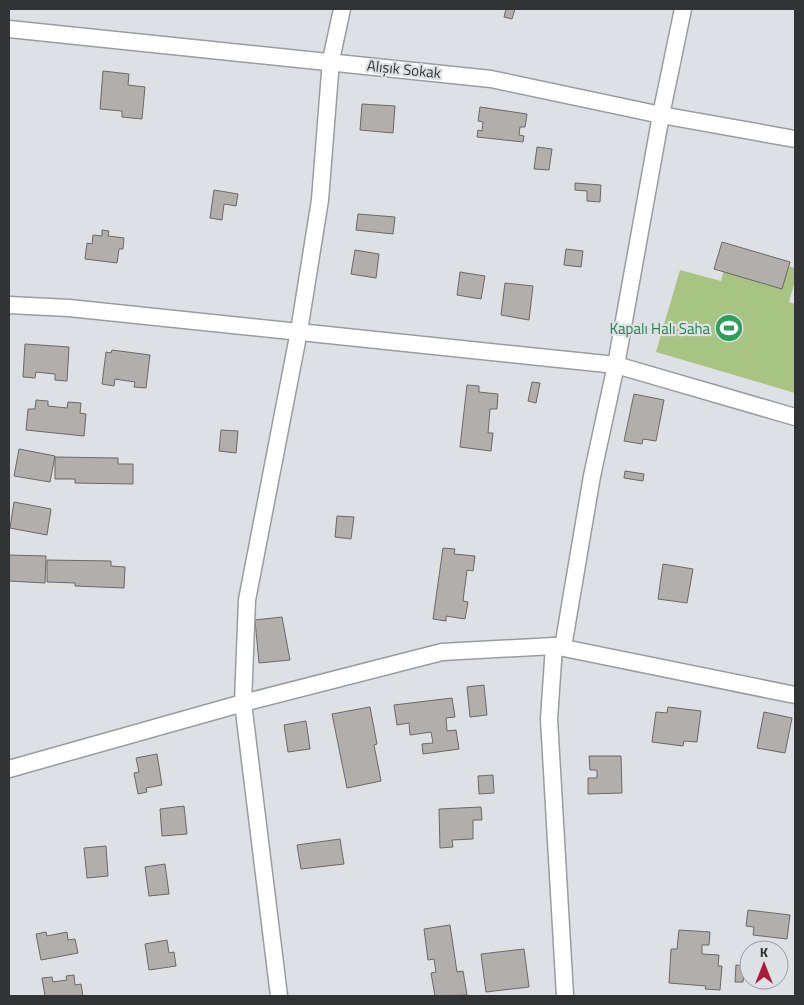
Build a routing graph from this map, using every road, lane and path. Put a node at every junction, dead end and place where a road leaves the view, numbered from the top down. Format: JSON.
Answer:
{"nodes":[{"id":1,"x":342,"y":9,"type":"edge"},
{"id":2,"x":683,"y":9,"type":"edge"},
{"id":3,"x":9,"y":29,"type":"edge"},
{"id":4,"x":332,"y":60,"type":"junction"},
{"id":5,"x":661,"y":115,"type":"junction"},
{"id":6,"x":795,"y":139,"type":"edge"},
{"id":7,"x":9,"y":305,"type":"edge"},
{"id":8,"x":299,"y":332,"type":"junction"},
{"id":9,"x":616,"y":365,"type":"junction"},
{"id":10,"x":795,"y":417,"type":"edge"},
{"id":11,"x":558,"y":647,"type":"junction"},
{"id":12,"x":795,"y":695,"type":"edge"},
{"id":13,"x":243,"y":702,"type":"junction"},
{"id":14,"x":9,"y":769,"type":"edge"},
{"id":15,"x":279,"y":996,"type":"edge"},
{"id":16,"x":565,"y":996,"type":"edge"}],
"edges":[{"from":1,"to":4,"type":"street"},
{"from":2,"to":5,"type":"street"},
{"from":3,"to":4,"type":"street","name":"Alışık Sokak"},
{"from":4,"to":5,"type":"street","name":"Alışık Sokak"},
{"from":4,"to":8,"type":"street"},
{"from":5,"to":6,"type":"street","name":"Alışık Sokak"},
{"from":5,"to":9,"type":"street"},
{"from":7,"to":8,"type":"street"},
{"from":8,"to":9,"type":"street"},
{"from":8,"to":13,"type":"street"},
{"from":9,"to":10,"type":"street"},
{"from":9,"to":11,"type":"street"},
{"from":11,"to":12,"type":"street"},
{"from":11,"to":13,"type":"street"},
{"from":11,"to":16,"type":"street"},
{"from":13,"to":14,"type":"street"},
{"from":13,"to":15,"type":"street"}]}
